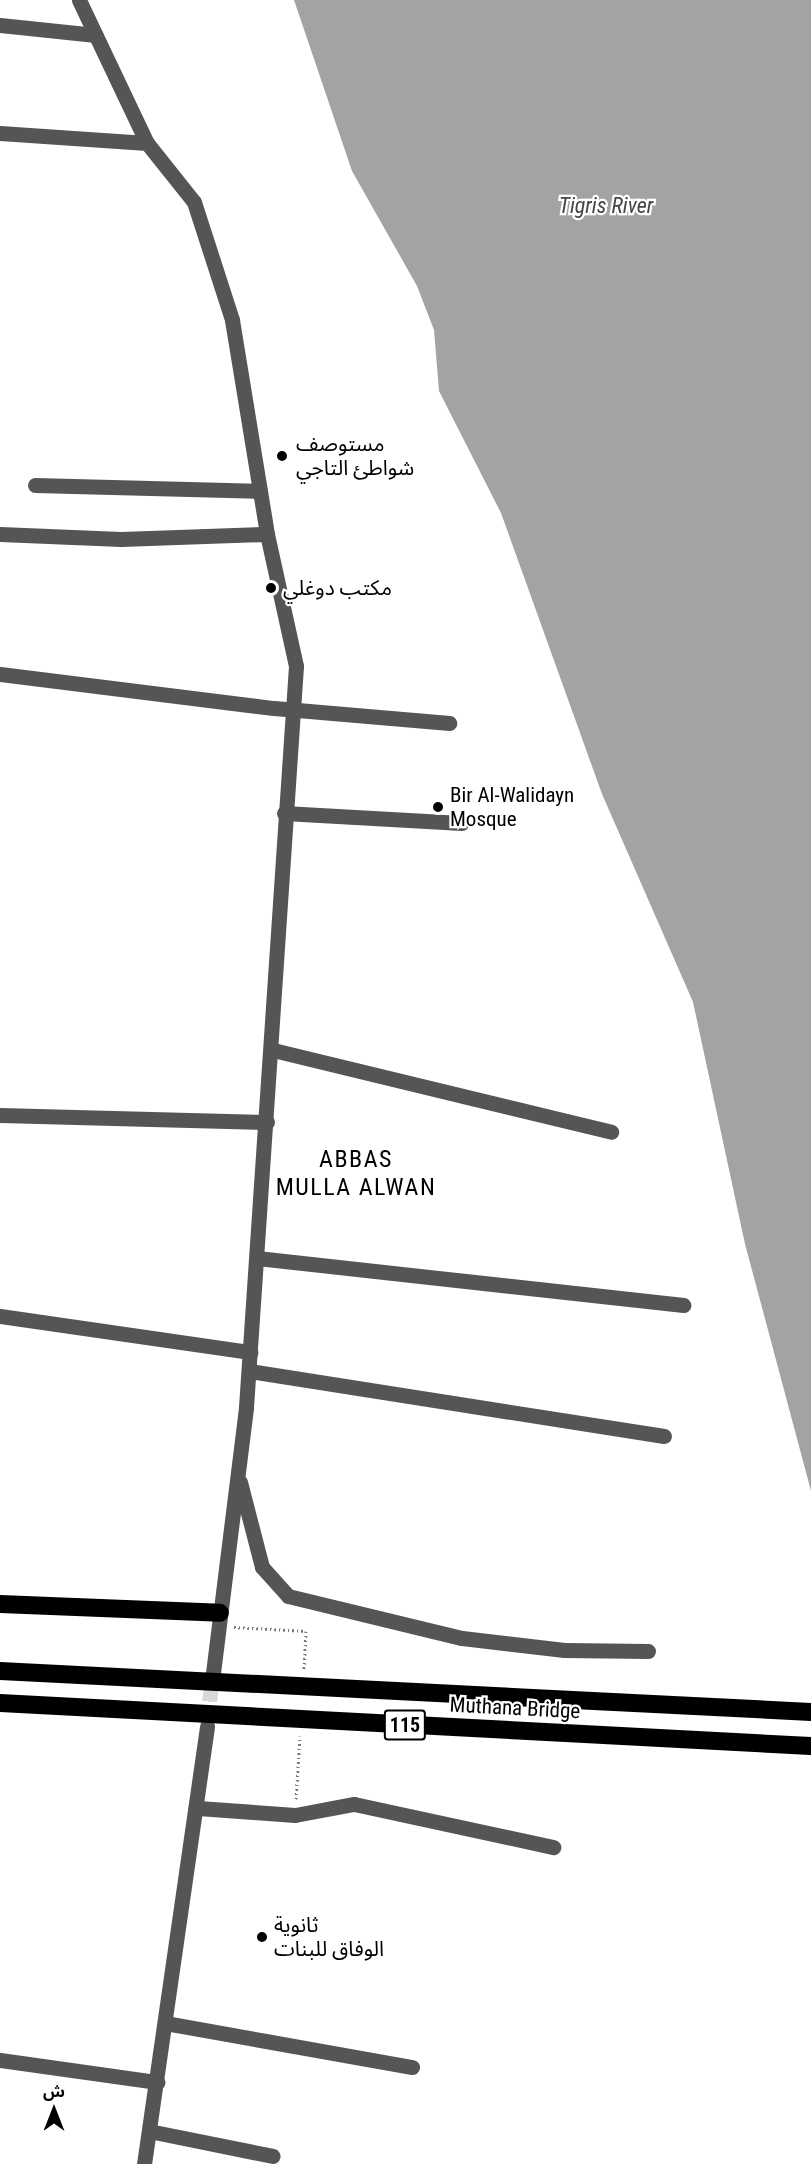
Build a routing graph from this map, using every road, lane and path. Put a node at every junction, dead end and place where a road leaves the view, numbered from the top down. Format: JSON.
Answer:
{"nodes":[{"id":1,"x":79,"y":0,"type":"edge"},
{"id":2,"x":0,"y":25,"type":"edge"},
{"id":3,"x":95,"y":35,"type":"junction"},
{"id":4,"x":0,"y":133,"type":"edge"},
{"id":5,"x":147,"y":143,"type":"junction"},
{"id":6,"x":35,"y":485,"type":"dead end"},
{"id":7,"x":260,"y":491,"type":"junction"},
{"id":8,"x":0,"y":534,"type":"edge"},
{"id":9,"x":267,"y":534,"type":"junction"},
{"id":10,"x":0,"y":674,"type":"edge"},
{"id":11,"x":294,"y":707,"type":"junction"},
{"id":12,"x":448,"y":723,"type":"dead end"},
{"id":13,"x":284,"y":813,"type":"junction"},
{"id":14,"x":462,"y":823,"type":"dead end"},
{"id":15,"x":273,"y":1050,"type":"junction"},
{"id":16,"x":0,"y":1115,"type":"edge"},
{"id":17,"x":267,"y":1122,"type":"junction"},
{"id":18,"x":611,"y":1132,"type":"dead end"},
{"id":19,"x":257,"y":1258,"type":"junction"},
{"id":20,"x":683,"y":1305,"type":"dead end"},
{"id":21,"x":0,"y":1316,"type":"edge"},
{"id":22,"x":250,"y":1352,"type":"junction"},
{"id":23,"x":249,"y":1371,"type":"junction"},
{"id":24,"x":664,"y":1436,"type":"dead end"},
{"id":25,"x":239,"y":1479,"type":"junction"},
{"id":26,"x":0,"y":1604,"type":"edge"},
{"id":27,"x":219,"y":1620,"type":"junction"},
{"id":28,"x":648,"y":1651,"type":"dead end"},
{"id":29,"x":0,"y":1671,"type":"edge"},
{"id":30,"x":213,"y":1672,"type":"tunnel mouth"},
{"id":31,"x":304,"y":1674,"type":"dead end"},
{"id":32,"x":0,"y":1703,"type":"edge"},
{"id":33,"x":811,"y":1712,"type":"edge"},
{"id":34,"x":207,"y":1727,"type":"tunnel mouth"},
{"id":35,"x":300,"y":1730,"type":"dead end"},
{"id":36,"x":811,"y":1746,"type":"edge"},
{"id":37,"x":297,"y":1780,"type":"dead end"},
{"id":38,"x":198,"y":1808,"type":"junction"},
{"id":39,"x":553,"y":1847,"type":"dead end"},
{"id":40,"x":165,"y":2023,"type":"junction"},
{"id":41,"x":0,"y":2060,"type":"edge"},
{"id":42,"x":412,"y":2067,"type":"dead end"},
{"id":43,"x":157,"y":2082,"type":"junction"},
{"id":44,"x":149,"y":2131,"type":"junction"},
{"id":45,"x":273,"y":2156,"type":"dead end"},
{"id":46,"x":144,"y":2164,"type":"edge"}],
"edges":[{"from":1,"to":3,"type":"street"},
{"from":2,"to":3,"type":"street"},
{"from":3,"to":5,"type":"street"},
{"from":4,"to":5,"type":"street"},
{"from":5,"to":7,"type":"street"},
{"from":6,"to":7,"type":"street"},
{"from":7,"to":9,"type":"street"},
{"from":8,"to":9,"type":"street"},
{"from":9,"to":11,"type":"street"},
{"from":10,"to":11,"type":"street"},
{"from":11,"to":12,"type":"street"},
{"from":11,"to":13,"type":"street"},
{"from":13,"to":14,"type":"street"},
{"from":13,"to":15,"type":"street"},
{"from":15,"to":17,"type":"street"},
{"from":15,"to":18,"type":"street"},
{"from":16,"to":17,"type":"street"},
{"from":17,"to":19,"type":"street"},
{"from":19,"to":20,"type":"street"},
{"from":19,"to":22,"type":"street"},
{"from":21,"to":22,"type":"street"},
{"from":22,"to":23,"type":"street"},
{"from":23,"to":24,"type":"street"},
{"from":23,"to":25,"type":"street"},
{"from":25,"to":27,"type":"street"},
{"from":25,"to":28,"type":"street"},
{"from":26,"to":27,"type":"highway"},
{"from":27,"to":30,"type":"street"},
{"from":27,"to":31,"type":"path"},
{"from":29,"to":33,"type":"highway","name":"Muthana Bridge","number":"115"},
{"from":32,"to":36,"type":"highway","name":"Muthana Bridge","number":"115"},
{"from":34,"to":38,"type":"street"},
{"from":35,"to":37,"type":"path"},
{"from":38,"to":39,"type":"street"},
{"from":38,"to":40,"type":"street"},
{"from":40,"to":42,"type":"street"},
{"from":40,"to":43,"type":"street"},
{"from":41,"to":43,"type":"street"},
{"from":43,"to":44,"type":"street"},
{"from":44,"to":45,"type":"street"},
{"from":44,"to":46,"type":"street"}]}
